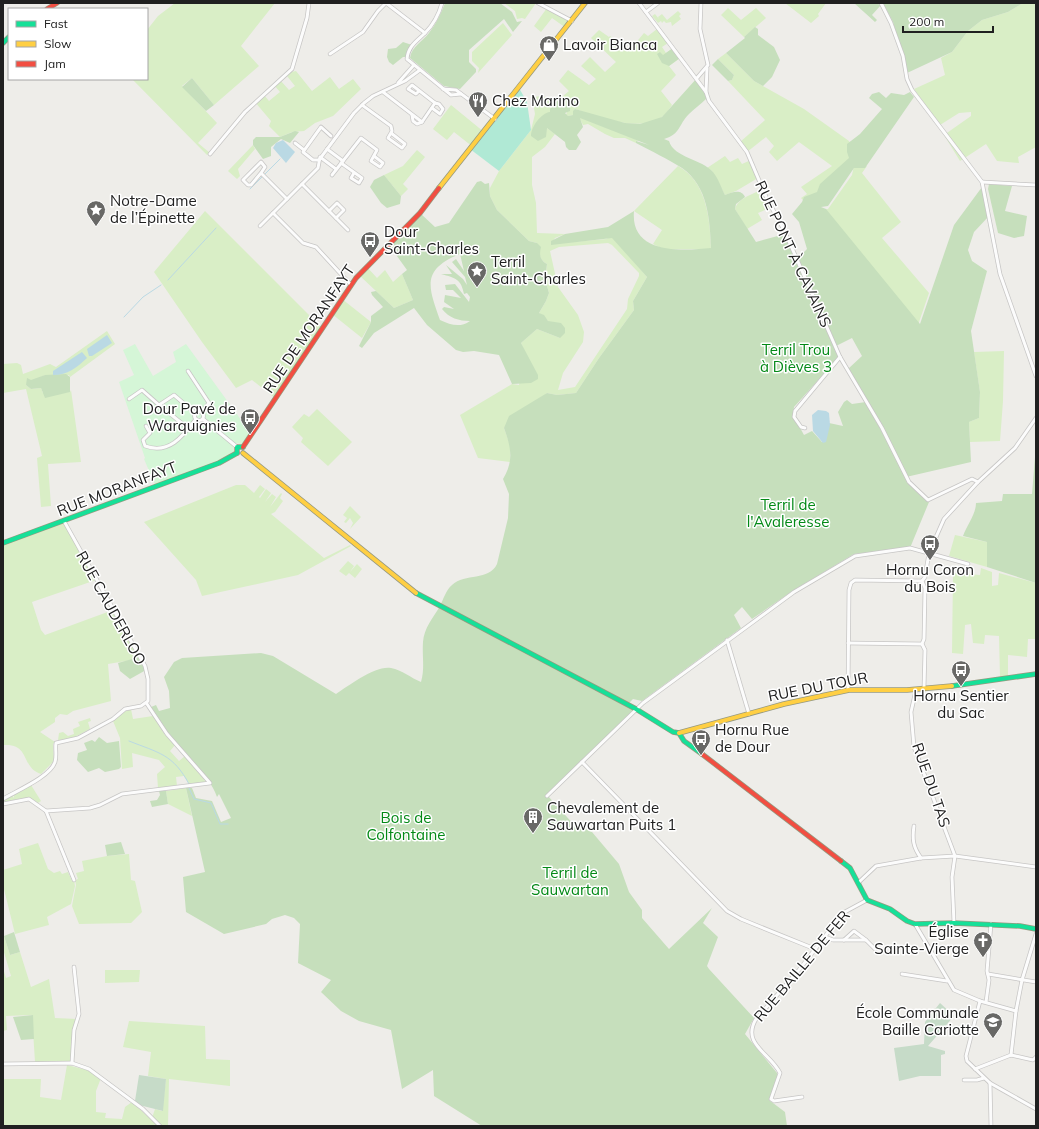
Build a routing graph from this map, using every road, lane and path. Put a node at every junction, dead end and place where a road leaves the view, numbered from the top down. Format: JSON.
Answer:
{"nodes":[{"id":1,"x":309,"y":3,"type":"edge"},
{"id":2,"x":386,"y":3,"type":"edge"},
{"id":3,"x":442,"y":3,"type":"edge"},
{"id":4,"x":538,"y":3,"type":"edge"},
{"id":5,"x":585,"y":3,"type":"edge"},
{"id":6,"x":639,"y":3,"type":"edge"},
{"id":7,"x":658,"y":3,"type":"edge"},
{"id":8,"x":701,"y":3,"type":"edge"},
{"id":9,"x":881,"y":3,"type":"edge"},
{"id":10,"x":646,"y":12,"type":"junction"},
{"id":11,"x":572,"y":21,"type":"junction"},
{"id":12,"x":425,"y":33,"type":"junction"},
{"id":13,"x":330,"y":54,"type":"dead end"},
{"id":14,"x":414,"y":65,"type":"junction"},
{"id":15,"x":707,"y":68,"type":"junction"},
{"id":16,"x":420,"y":70,"type":"junction"},
{"id":17,"x":407,"y":78,"type":"junction"},
{"id":18,"x":697,"y":78,"type":"junction"},
{"id":19,"x":443,"y":89,"type":"junction"},
{"id":20,"x":384,"y":91,"type":"junction"},
{"id":21,"x":419,"y":91,"type":"dead end"},
{"id":22,"x":706,"y":92,"type":"junction"},
{"id":23,"x":460,"y":94,"type":"junction"},
{"id":24,"x":437,"y":103,"type":"junction"},
{"id":25,"x":363,"y":104,"type":"junction"},
{"id":26,"x":432,"y":108,"type":"junction"},
{"id":27,"x":495,"y":119,"type":"junction"},
{"id":28,"x":392,"y":133,"type":"junction"},
{"id":29,"x":331,"y":136,"type":"dead end"},
{"id":30,"x":295,"y":143,"type":"dead end"},
{"id":31,"x":327,"y":149,"type":"junction"},
{"id":32,"x":304,"y":151,"type":"junction"},
{"id":33,"x":210,"y":154,"type":"dead end"},
{"id":34,"x":374,"y":156,"type":"dead end"},
{"id":35,"x":320,"y":157,"type":"junction"},
{"id":36,"x":342,"y":162,"type":"junction"},
{"id":37,"x":336,"y":169,"type":"junction"},
{"id":38,"x":261,"y":173,"type":"junction"},
{"id":39,"x":354,"y":173,"type":"dead end"},
{"id":40,"x":332,"y":175,"type":"dead end"},
{"id":41,"x":982,"y":182,"type":"junction"},
{"id":42,"x":302,"y":184,"type":"junction"},
{"id":43,"x":1036,"y":185,"type":"edge"},
{"id":44,"x":287,"y":199,"type":"junction"},
{"id":45,"x":329,"y":211,"type":"junction"},
{"id":46,"x":273,"y":213,"type":"junction"},
{"id":47,"x":336,"y":218,"type":"junction"},
{"id":48,"x":260,"y":226,"type":"dead end"},
{"id":49,"x":348,"y":230,"type":"dead end"},
{"id":50,"x":351,"y":285,"type":"junction"},
{"id":51,"x":840,"y":357,"type":"junction"},
{"id":52,"x":188,"y":371,"type":"dead end"},
{"id":53,"x":1036,"y":376,"type":"edge"},
{"id":54,"x":129,"y":399,"type":"dead end"},
{"id":55,"x":159,"y":405,"type":"junction"},
{"id":56,"x":202,"y":412,"type":"junction"},
{"id":57,"x":195,"y":413,"type":"junction"},
{"id":58,"x":1036,"y":418,"type":"edge"},
{"id":59,"x":196,"y":419,"type":"junction"},
{"id":60,"x":203,"y":419,"type":"junction"},
{"id":61,"x":146,"y":426,"type":"dead end"},
{"id":62,"x":805,"y":428,"type":"dead end"},
{"id":63,"x":188,"y":429,"type":"junction"},
{"id":64,"x":237,"y":447,"type":"junction"},
{"id":65,"x":243,"y":447,"type":"junction"},
{"id":66,"x":237,"y":453,"type":"junction"},
{"id":67,"x":243,"y":453,"type":"junction"},
{"id":68,"x":978,"y":482,"type":"junction"},
{"id":69,"x":64,"y":521,"type":"junction"},
{"id":70,"x":3,"y":543,"type":"edge"},
{"id":71,"x":929,"y":553,"type":"junction"},
{"id":72,"x":968,"y":564,"type":"dead end"},
{"id":73,"x":922,"y":581,"type":"junction"},
{"id":74,"x":727,"y":640,"type":"junction"},
{"id":75,"x":848,"y":643,"type":"junction"},
{"id":76,"x":922,"y":644,"type":"junction"},
{"id":77,"x":1036,"y":674,"type":"edge"},
{"id":78,"x":924,"y":688,"type":"junction"},
{"id":79,"x":848,"y":690,"type":"junction"},
{"id":80,"x":916,"y":690,"type":"junction"},
{"id":81,"x":147,"y":704,"type":"junction"},
{"id":82,"x":636,"y":709,"type":"junction"},
{"id":83,"x":749,"y":714,"type":"junction"},
{"id":84,"x":679,"y":733,"type":"junction"},
{"id":85,"x":582,"y":762,"type":"junction"},
{"id":86,"x":547,"y":796,"type":"dead end"},
{"id":87,"x":3,"y":799,"type":"edge"},
{"id":88,"x":3,"y":804,"type":"edge"},
{"id":89,"x":46,"y":811,"type":"junction"},
{"id":90,"x":914,"y":826,"type":"dead end"},
{"id":91,"x":954,"y":856,"type":"junction"},
{"id":92,"x":921,"y":858,"type":"junction"},
{"id":93,"x":1036,"y":867,"type":"edge"},
{"id":94,"x":74,"y":880,"type":"dead end"},
{"id":95,"x":858,"y":883,"type":"junction"},
{"id":96,"x":867,"y":900,"type":"junction"},
{"id":97,"x":954,"y":923,"type":"junction"},
{"id":98,"x":915,"y":924,"type":"junction"},
{"id":99,"x":991,"y":924,"type":"junction"},
{"id":100,"x":1036,"y":929,"type":"edge"},
{"id":101,"x":1036,"y":934,"type":"edge"},
{"id":102,"x":825,"y":937,"type":"junction"},
{"id":103,"x":844,"y":940,"type":"junction"},
{"id":104,"x":866,"y":940,"type":"junction"},
{"id":105,"x":815,"y":949,"type":"junction"},
{"id":106,"x":875,"y":949,"type":"dead end"},
{"id":107,"x":74,"y":967,"type":"dead end"},
{"id":108,"x":902,"y":974,"type":"dead end"},
{"id":109,"x":988,"y":974,"type":"junction"},
{"id":110,"x":1022,"y":980,"type":"junction"},
{"id":111,"x":947,"y":981,"type":"junction"},
{"id":112,"x":1036,"y":982,"type":"edge"},
{"id":113,"x":980,"y":1001,"type":"junction"},
{"id":114,"x":986,"y":1002,"type":"junction"},
{"id":115,"x":1016,"y":1011,"type":"junction"},
{"id":116,"x":1011,"y":1055,"type":"junction"},
{"id":117,"x":1035,"y":1059,"type":"edge"},
{"id":118,"x":72,"y":1063,"type":"junction"},
{"id":119,"x":3,"y":1064,"type":"edge"},
{"id":120,"x":975,"y":1069,"type":"junction"},
{"id":121,"x":984,"y":1078,"type":"junction"},
{"id":122,"x":964,"y":1080,"type":"dead end"},
{"id":123,"x":990,"y":1083,"type":"junction"},
{"id":124,"x":802,"y":1097,"type":"dead end"},
{"id":125,"x":1036,"y":1109,"type":"edge"},
{"id":126,"x":160,"y":1126,"type":"edge"},
{"id":127,"x":991,"y":1126,"type":"edge"}],
"edges":[{"from":1,"to":33,"type":"street"},
{"from":2,"to":12,"type":"street"},
{"from":2,"to":13,"type":"street"},
{"from":3,"to":12,"type":"street"},
{"from":4,"to":11,"type":"street"},
{"from":5,"to":11,"type":"street"},
{"from":6,"to":10,"type":"street","name":"RUE PONT À CAVAINS"},
{"from":7,"to":10,"type":"street"},
{"from":8,"to":15,"type":"street"},
{"from":9,"to":41,"type":"street"},
{"from":10,"to":18,"type":"street","name":"RUE PONT À CAVAINS"},
{"from":11,"to":27,"type":"street"},
{"from":12,"to":14,"type":"street"},
{"from":14,"to":16,"type":"street"},
{"from":14,"to":17,"type":"street"},
{"from":15,"to":18,"type":"street"},
{"from":15,"to":22,"type":"street"},
{"from":16,"to":17,"type":"street"},
{"from":16,"to":19,"type":"street"},
{"from":17,"to":20,"type":"street"},
{"from":18,"to":22,"type":"street","name":"RUE PONT À CAVAINS"},
{"from":19,"to":23,"type":"street"},
{"from":19,"to":23,"type":"street"},
{"from":20,"to":25,"type":"street"},
{"from":20,"to":26,"type":"street"},
{"from":21,"to":24,"type":"street"},
{"from":22,"to":51,"type":"street","name":"RUE PONT À CAVAINS"},
{"from":23,"to":27,"type":"street"},
{"from":24,"to":26,"type":"street"},
{"from":24,"to":26,"type":"street"},
{"from":25,"to":28,"type":"street"},
{"from":25,"to":31,"type":"street"},
{"from":27,"to":50,"type":"street","name":"RUE DE MORANFAYT"},
{"from":28,"to":28,"type":"street"},
{"from":29,"to":32,"type":"street"},
{"from":30,"to":32,"type":"street"},
{"from":31,"to":35,"type":"street"},
{"from":31,"to":36,"type":"street"},
{"from":32,"to":35,"type":"street"},
{"from":34,"to":36,"type":"street"},
{"from":35,"to":37,"type":"street"},
{"from":35,"to":42,"type":"street"},
{"from":36,"to":37,"type":"street"},
{"from":36,"to":39,"type":"street"},
{"from":37,"to":40,"type":"street"},
{"from":38,"to":38,"type":"street"},
{"from":38,"to":44,"type":"street"},
{"from":41,"to":43,"type":"street"},
{"from":41,"to":53,"type":"street"},
{"from":42,"to":44,"type":"street"},
{"from":42,"to":45,"type":"street"},
{"from":44,"to":46,"type":"street"},
{"from":45,"to":47,"type":"street"},
{"from":45,"to":47,"type":"street"},
{"from":46,"to":48,"type":"street"},
{"from":46,"to":50,"type":"street"},
{"from":47,"to":49,"type":"street"},
{"from":50,"to":65,"type":"street","name":"RUE DE MORANFAYT"},
{"from":51,"to":62,"type":"street"},
{"from":51,"to":68,"type":"street","name":"RUE PONT À CAVAINS"},
{"from":52,"to":56,"type":"street"},
{"from":54,"to":55,"type":"street"},
{"from":55,"to":57,"type":"street"},
{"from":55,"to":63,"type":"street"},
{"from":56,"to":57,"type":"street"},
{"from":56,"to":60,"type":"street"},
{"from":57,"to":59,"type":"street"},
{"from":58,"to":68,"type":"street"},
{"from":59,"to":60,"type":"street"},
{"from":59,"to":63,"type":"street"},
{"from":60,"to":64,"type":"street"},
{"from":61,"to":63,"type":"street"},
{"from":64,"to":65,"type":"street"},
{"from":64,"to":66,"type":"street"},
{"from":65,"to":67,"type":"street"},
{"from":66,"to":67,"type":"street"},
{"from":66,"to":69,"type":"street","name":"RUE MORANFAYT"},
{"from":67,"to":82,"type":"street"},
{"from":68,"to":71,"type":"street"},
{"from":69,"to":70,"type":"street","name":"RUE MORANFAYT"},
{"from":69,"to":81,"type":"street","name":"RUE CAUDERLOO"},
{"from":71,"to":72,"type":"street"},
{"from":71,"to":73,"type":"street"},
{"from":71,"to":74,"type":"street"},
{"from":73,"to":75,"type":"street"},
{"from":73,"to":76,"type":"street"},
{"from":74,"to":82,"type":"street"},
{"from":74,"to":83,"type":"street"},
{"from":75,"to":76,"type":"street"},
{"from":75,"to":79,"type":"street"},
{"from":76,"to":78,"type":"street"},
{"from":77,"to":78,"type":"street","name":"RUE DU TOUR"},
{"from":78,"to":80,"type":"street","name":"RUE DU TOUR"},
{"from":79,"to":80,"type":"street","name":"RUE DU TOUR"},
{"from":79,"to":83,"type":"street","name":"RUE DU TOUR"},
{"from":80,"to":91,"type":"street","name":"RUE DU TAS"},
{"from":81,"to":87,"type":"street"},
{"from":81,"to":89,"type":"street"},
{"from":82,"to":84,"type":"street"},
{"from":82,"to":85,"type":"street"},
{"from":83,"to":84,"type":"street","name":"RUE DU TOUR"},
{"from":84,"to":95,"type":"street"},
{"from":85,"to":86,"type":"street"},
{"from":85,"to":105,"type":"street"},
{"from":88,"to":89,"type":"street"},
{"from":89,"to":94,"type":"street"},
{"from":90,"to":92,"type":"street"},
{"from":91,"to":92,"type":"street"},
{"from":91,"to":93,"type":"street"},
{"from":91,"to":97,"type":"street"},
{"from":92,"to":95,"type":"street"},
{"from":95,"to":96,"type":"street"},
{"from":96,"to":98,"type":"street"},
{"from":96,"to":102,"type":"street","name":"RUE BAILLE DE FER"},
{"from":97,"to":98,"type":"street"},
{"from":97,"to":99,"type":"street"},
{"from":98,"to":111,"type":"street"},
{"from":99,"to":100,"type":"street"},
{"from":99,"to":109,"type":"street"},
{"from":101,"to":110,"type":"street"},
{"from":102,"to":103,"type":"street"},
{"from":102,"to":105,"type":"street","name":"RUE BAILLE DE FER"},
{"from":103,"to":104,"type":"street"},
{"from":103,"to":104,"type":"street"},
{"from":104,"to":106,"type":"street"},
{"from":105,"to":124,"type":"street","name":"RUE BAILLE DE FER"},
{"from":107,"to":118,"type":"street"},
{"from":108,"to":111,"type":"street"},
{"from":109,"to":110,"type":"street"},
{"from":109,"to":114,"type":"street"},
{"from":110,"to":112,"type":"street"},
{"from":110,"to":115,"type":"street"},
{"from":111,"to":113,"type":"street"},
{"from":113,"to":114,"type":"street"},
{"from":113,"to":120,"type":"street"},
{"from":114,"to":115,"type":"street"},
{"from":115,"to":116,"type":"street"},
{"from":116,"to":117,"type":"street"},
{"from":116,"to":120,"type":"street"},
{"from":118,"to":119,"type":"street"},
{"from":118,"to":126,"type":"street"},
{"from":120,"to":121,"type":"street"},
{"from":121,"to":122,"type":"street"},
{"from":121,"to":123,"type":"street"},
{"from":123,"to":125,"type":"street"},
{"from":123,"to":127,"type":"street"}]}
